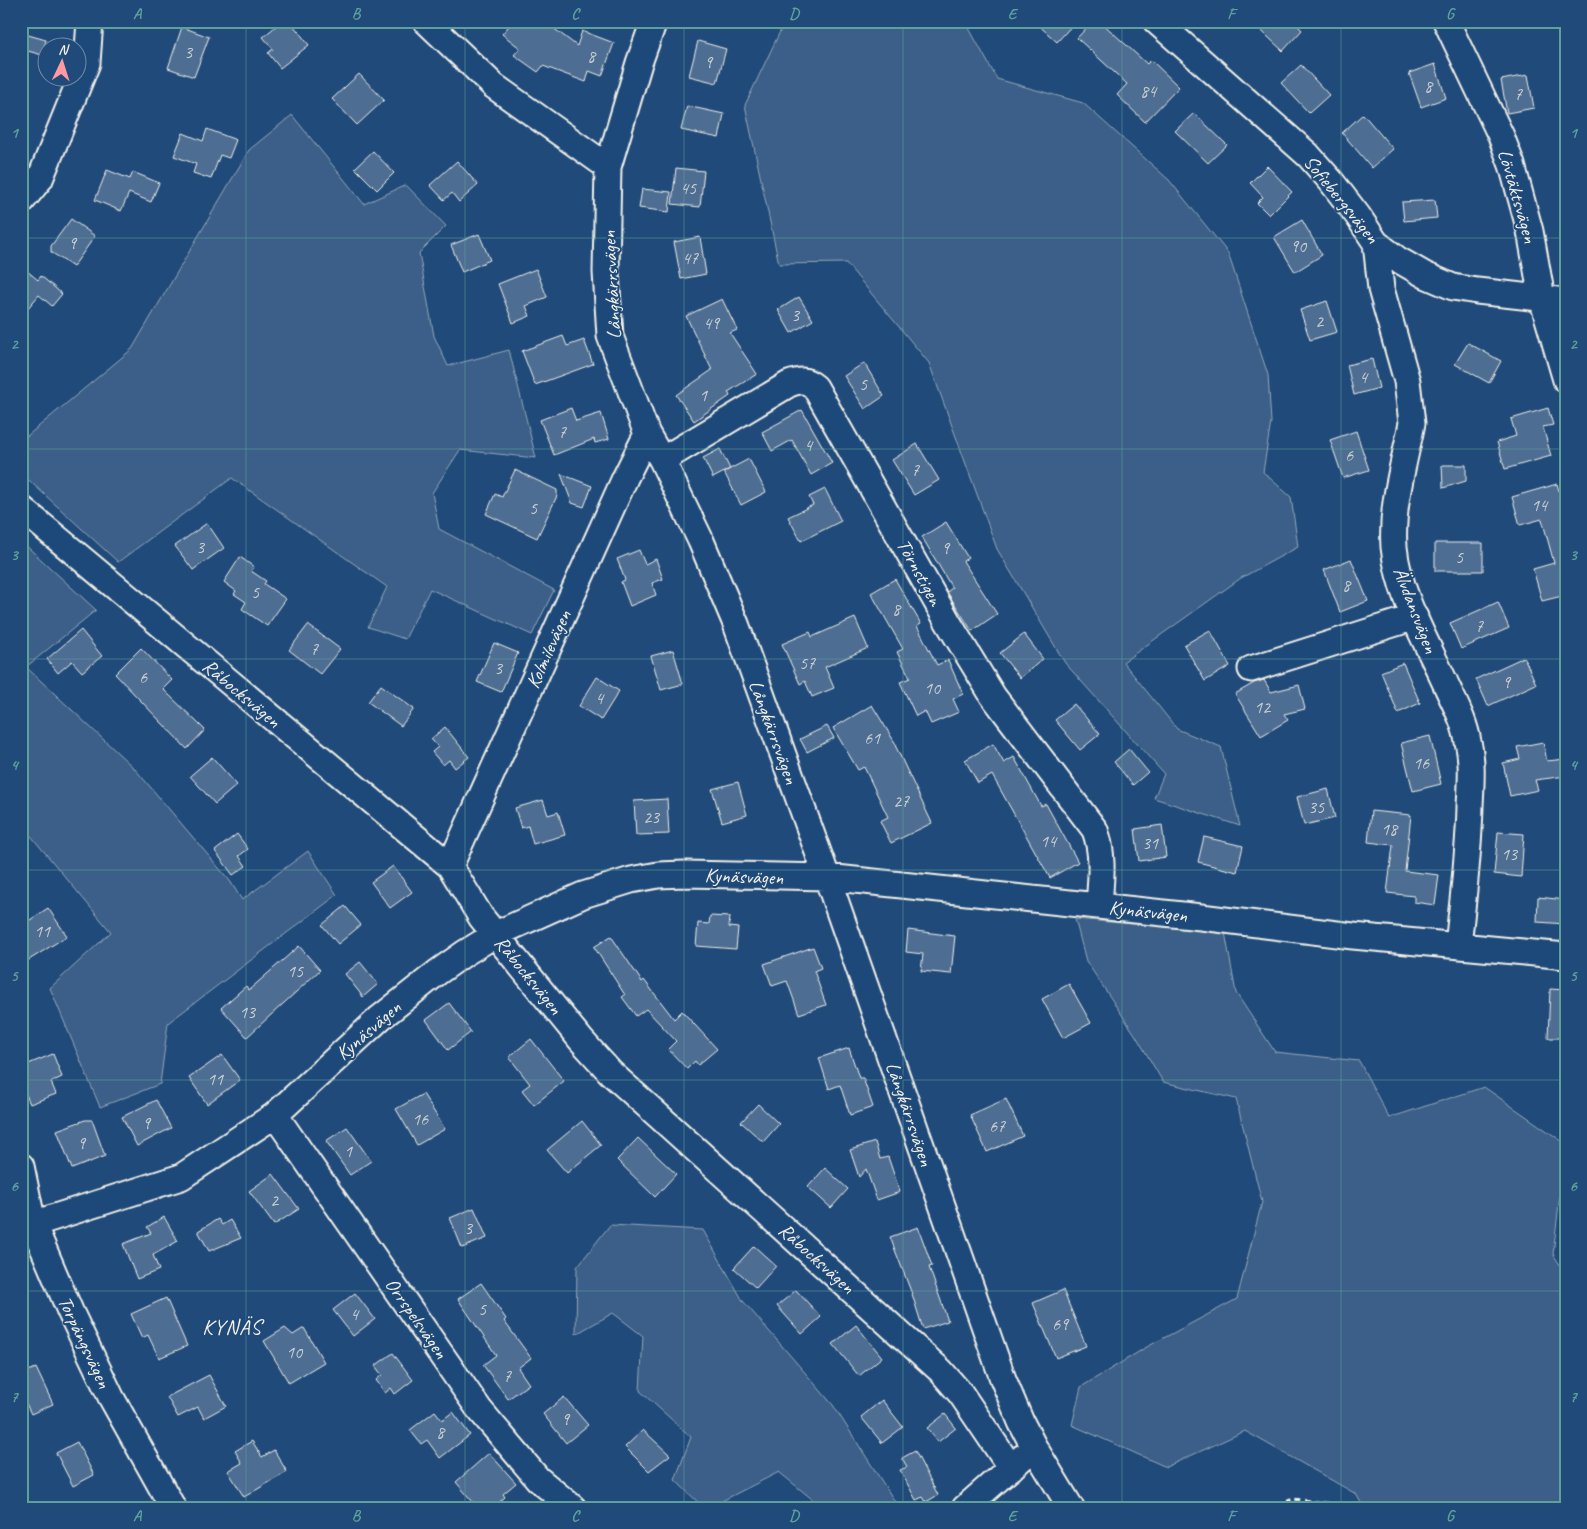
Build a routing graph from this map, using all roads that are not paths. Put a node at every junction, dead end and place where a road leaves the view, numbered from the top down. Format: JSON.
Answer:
{"nodes":[{"id":1,"x":90,"y":21,"type":"edge"},
{"id":2,"x":426,"y":21,"type":"edge"},
{"id":3,"x":654,"y":21,"type":"edge"},
{"id":4,"x":1156,"y":21,"type":"edge"},
{"id":5,"x":1446,"y":21,"type":"edge"},
{"id":6,"x":608,"y":167,"type":"junction"},
{"id":7,"x":21,"y":202,"type":"edge"},
{"id":8,"x":1376,"y":243,"type":"junction"},
{"id":9,"x":1554,"y":299,"type":"edge"},
{"id":10,"x":1566,"y":380,"type":"edge"},
{"id":11,"x":647,"y":434,"type":"junction"},
{"id":12,"x":662,"y":460,"type":"junction"},
{"id":13,"x":21,"y":508,"type":"edge"},
{"id":14,"x":1415,"y":617,"type":"junction"},
{"id":15,"x":1251,"y":669,"type":"dead end"},
{"id":16,"x":450,"y":866,"type":"junction"},
{"id":17,"x":827,"y":877,"type":"junction"},
{"id":18,"x":1099,"y":905,"type":"junction"},
{"id":19,"x":496,"y":934,"type":"junction"},
{"id":20,"x":1458,"y":946,"type":"junction"},
{"id":21,"x":1566,"y":956,"type":"edge"},
{"id":22,"x":275,"y":1115,"type":"junction"},
{"id":23,"x":21,"y":1166,"type":"edge"},
{"id":24,"x":27,"y":1225,"type":"edge"},
{"id":25,"x":1034,"y":1447,"type":"junction"},
{"id":26,"x":1011,"y":1468,"type":"junction"},
{"id":27,"x":173,"y":1508,"type":"edge"},
{"id":28,"x":573,"y":1508,"type":"edge"},
{"id":29,"x":965,"y":1508,"type":"edge"},
{"id":30,"x":1071,"y":1508,"type":"edge"}],
"edges":[{"from":1,"to":7,"type":"street"},
{"from":2,"to":6,"type":"street"},
{"from":3,"to":6,"type":"street","name":"Långkärrsvägen"},
{"from":4,"to":8,"type":"street","name":"Sofiebergsvägen"},
{"from":5,"to":9,"type":"street","name":"Lövtäktsvägen"},
{"from":6,"to":11,"type":"street","name":"Långkärrsvägen"},
{"from":8,"to":9,"type":"street","name":"Sofiebergsvägen"},
{"from":8,"to":14,"type":"street","name":"Älvdansvägen"},
{"from":9,"to":10,"type":"street","name":"Lövtäktsvägen"},
{"from":11,"to":12,"type":"street","name":"Långkärrsvägen"},
{"from":11,"to":16,"type":"street","name":"Kolmilevägen"},
{"from":12,"to":17,"type":"street","name":"Långkärrsvägen"},
{"from":12,"to":18,"type":"street","name":"Törnstigen"},
{"from":13,"to":16,"type":"street","name":"Råbocksvägen"},
{"from":14,"to":15,"type":"street"},
{"from":14,"to":20,"type":"street","name":"Älvdansvägen"},
{"from":16,"to":19,"type":"street","name":"Råbocksvägen"},
{"from":17,"to":18,"type":"street","name":"Kynäsvägen"},
{"from":17,"to":19,"type":"street","name":"Kynäsvägen"},
{"from":17,"to":25,"type":"street","name":"Långkärrsvägen"},
{"from":18,"to":20,"type":"street","name":"Kynäsvägen"},
{"from":19,"to":22,"type":"street","name":"Kynäsvägen"},
{"from":19,"to":26,"type":"street","name":"Råbocksvägen"},
{"from":20,"to":21,"type":"street","name":"Kynäsvägen"},
{"from":22,"to":24,"type":"street","name":"Kynäsvägen"},
{"from":22,"to":28,"type":"street","name":"Orrspelsvägen"},
{"from":23,"to":24,"type":"street","name":"Torpängsvägen"},
{"from":24,"to":27,"type":"street","name":"Torpängsvägen"},
{"from":25,"to":26,"type":"street"},
{"from":25,"to":30,"type":"street","name":"Långkärrsvägen"},
{"from":26,"to":29,"type":"street"}]}
